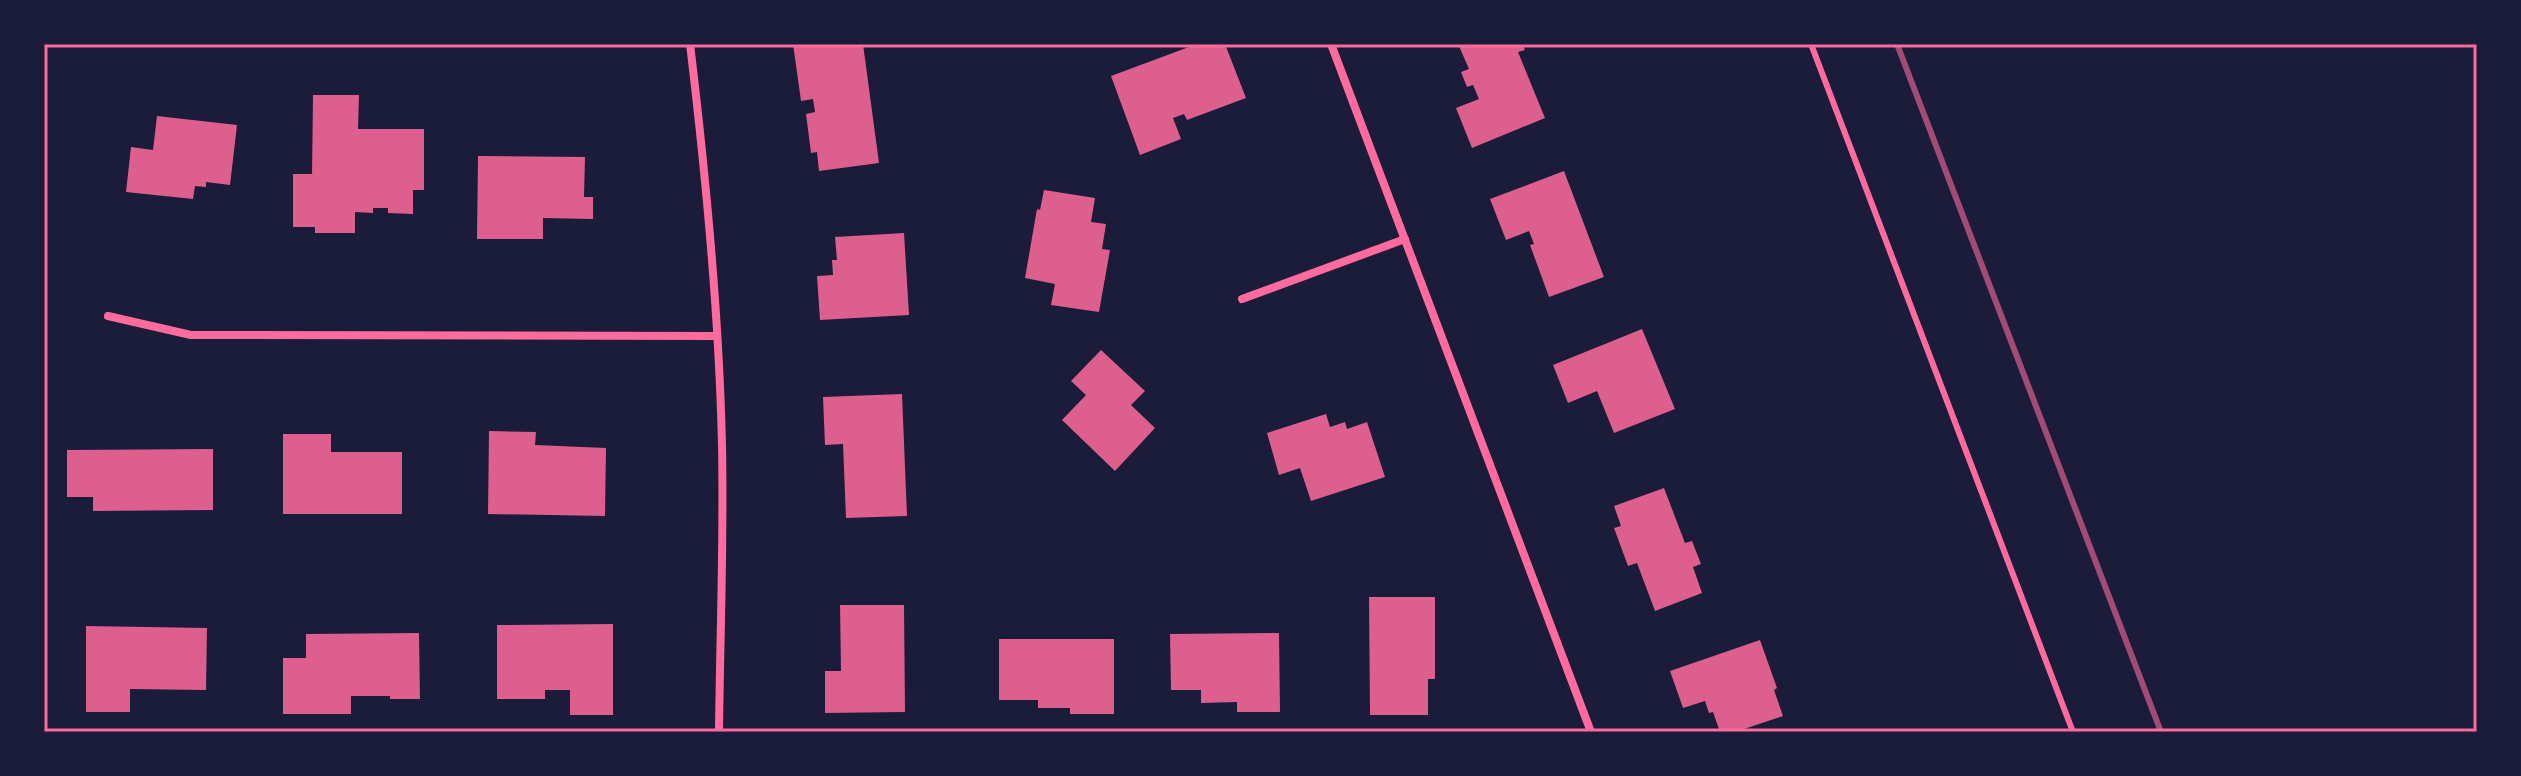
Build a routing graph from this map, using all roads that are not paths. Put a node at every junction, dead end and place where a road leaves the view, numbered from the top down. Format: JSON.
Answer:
{"nodes":[{"id":1,"x":690,"y":44,"type":"edge"},
{"id":2,"x":1331,"y":44,"type":"edge"},
{"id":3,"x":1811,"y":44,"type":"edge"},
{"id":4,"x":1405,"y":239,"type":"junction"},
{"id":5,"x":1242,"y":299,"type":"dead end"},
{"id":6,"x":108,"y":316,"type":"dead end"},
{"id":7,"x":717,"y":336,"type":"junction"},
{"id":8,"x":719,"y":732,"type":"edge"},
{"id":9,"x":1591,"y":732,"type":"edge"},
{"id":10,"x":2073,"y":732,"type":"edge"}],
"edges":[{"from":1,"to":7,"type":"street"},
{"from":2,"to":4,"type":"street"},
{"from":3,"to":10,"type":"lane"},
{"from":4,"to":5,"type":"street"},
{"from":4,"to":9,"type":"street"},
{"from":6,"to":7,"type":"street"},
{"from":7,"to":8,"type":"street"}]}
